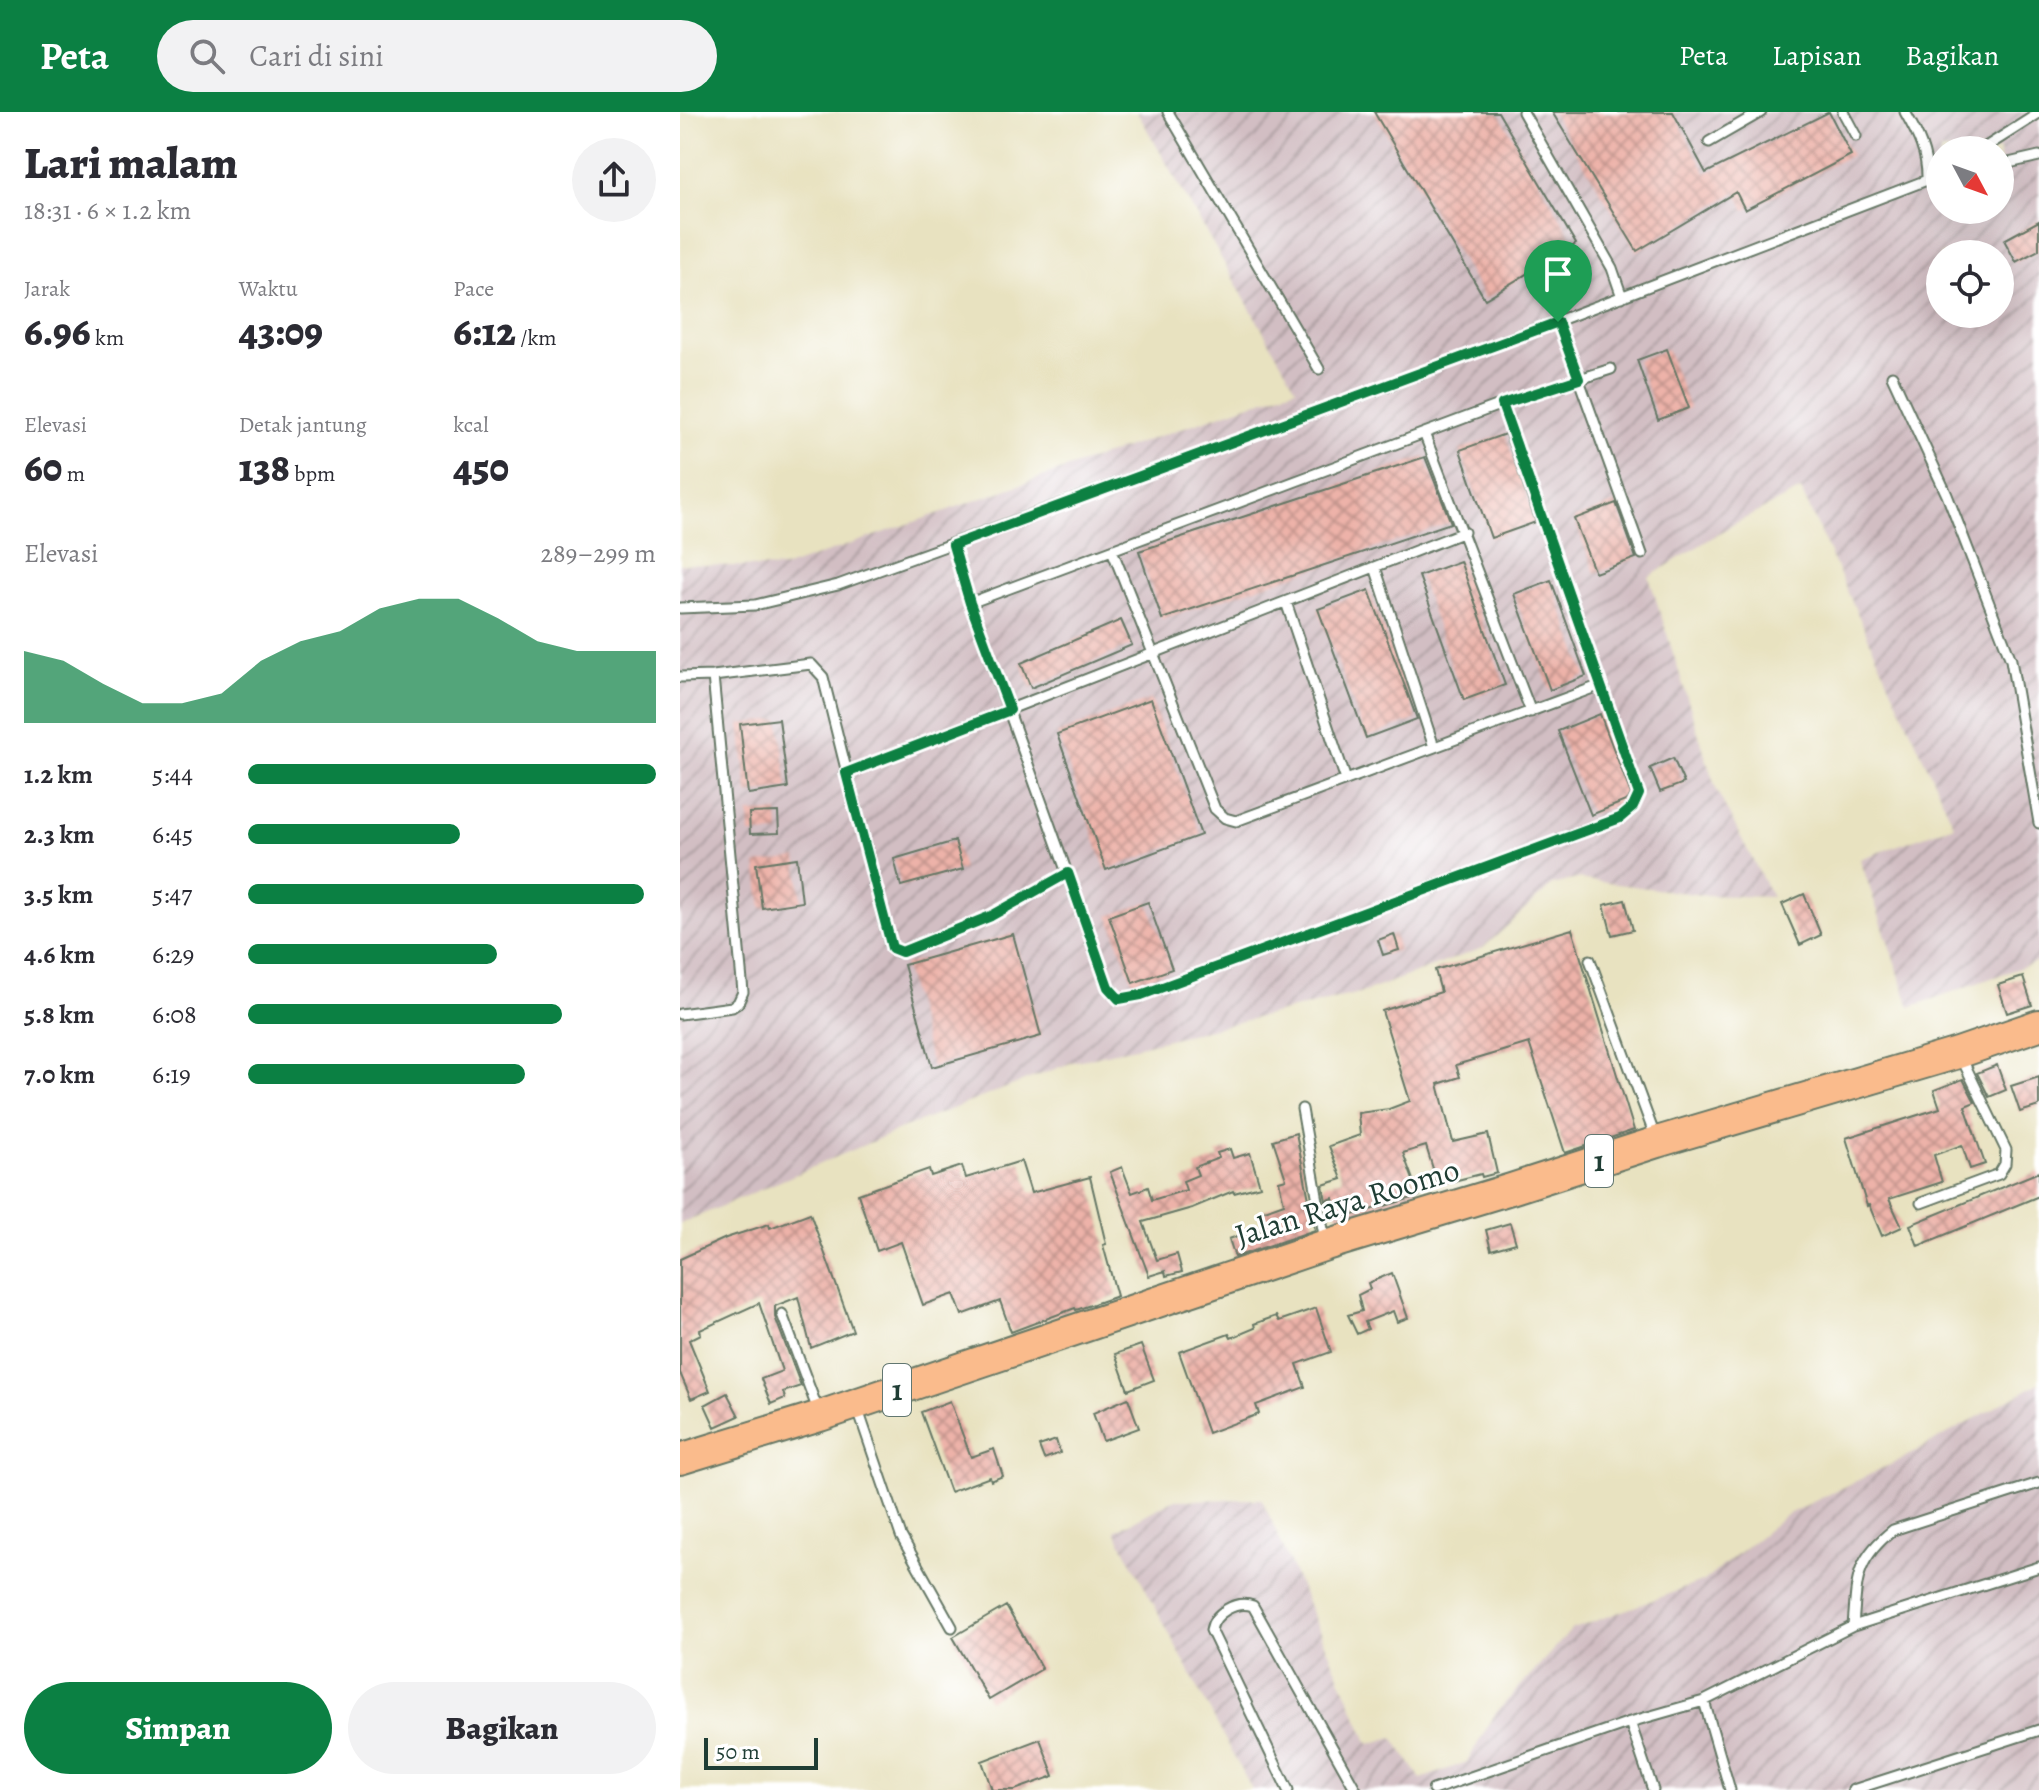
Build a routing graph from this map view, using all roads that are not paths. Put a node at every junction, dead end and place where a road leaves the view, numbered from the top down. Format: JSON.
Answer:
{"nodes":[{"id":1,"x":1168,"y":112,"type":"edge"},
{"id":2,"x":1523,"y":112,"type":"edge"},
{"id":3,"x":1761,"y":112,"type":"edge"},
{"id":4,"x":1843,"y":112,"type":"edge"},
{"id":5,"x":1905,"y":112,"type":"edge"},
{"id":6,"x":2039,"y":113,"type":"edge"},
{"id":7,"x":1856,"y":136,"type":"dead end"},
{"id":8,"x":2003,"y":136,"type":"edge"},
{"id":9,"x":1709,"y":142,"type":"dead end"},
{"id":10,"x":2039,"y":156,"type":"edge"},
{"id":11,"x":1926,"y":158,"type":"edge"},
{"id":12,"x":2014,"y":162,"type":"edge"},
{"id":13,"x":1926,"y":181,"type":"edge"},
{"id":14,"x":1622,"y":297,"type":"junction"},
{"id":15,"x":1558,"y":322,"type":"junction"},
{"id":16,"x":1319,"y":369,"type":"dead end"},
{"id":17,"x":1611,"y":369,"type":"dead end"},
{"id":18,"x":1892,"y":376,"type":"dead end"},
{"id":19,"x":1579,"y":379,"type":"junction"},
{"id":20,"x":1502,"y":404,"type":"junction"},
{"id":21,"x":1424,"y":433,"type":"junction"},
{"id":22,"x":1464,"y":532,"type":"junction"},
{"id":23,"x":953,"y":545,"type":"junction"},
{"id":24,"x":1112,"y":550,"type":"junction"},
{"id":25,"x":1642,"y":554,"type":"dead end"},
{"id":26,"x":1375,"y":567,"type":"junction"},
{"id":27,"x":1286,"y":602,"type":"junction"},
{"id":28,"x":970,"y":603,"type":"junction"},
{"id":29,"x":680,"y":608,"type":"edge"},
{"id":30,"x":1152,"y":654,"type":"junction"},
{"id":31,"x":713,"y":676,"type":"junction"},
{"id":32,"x":680,"y":677,"type":"edge"},
{"id":33,"x":1601,"y":685,"type":"junction"},
{"id":34,"x":1010,"y":710,"type":"junction"},
{"id":35,"x":1531,"y":712,"type":"junction"},
{"id":36,"x":1434,"y":747,"type":"junction"},
{"id":37,"x":846,"y":773,"type":"junction"},
{"id":38,"x":1346,"y":780,"type":"junction"},
{"id":39,"x":2039,"y":823,"type":"edge"},
{"id":40,"x":1068,"y":873,"type":"junction"},
{"id":41,"x":1590,"y":960,"type":"dead end"},
{"id":42,"x":680,"y":1014,"type":"edge"},
{"id":43,"x":2039,"y":1025,"type":"edge"},
{"id":44,"x":1958,"y":1053,"type":"junction"},
{"id":45,"x":1302,"y":1109,"type":"dead end"},
{"id":46,"x":1657,"y":1142,"type":"junction"},
{"id":47,"x":1921,"y":1203,"type":"dead end"},
{"id":48,"x":1326,"y":1245,"type":"junction"},
{"id":49,"x":782,"y":1314,"type":"dead end"},
{"id":50,"x":856,"y":1404,"type":"junction"},
{"id":51,"x":820,"y":1416,"type":"junction"},
{"id":52,"x":680,"y":1459,"type":"edge"},
{"id":53,"x":2039,"y":1483,"type":"edge"},
{"id":54,"x":2039,"y":1567,"type":"edge"},
{"id":55,"x":1853,"y":1626,"type":"junction"},
{"id":56,"x":952,"y":1627,"type":"dead end"},
{"id":57,"x":1704,"y":1701,"type":"junction"},
{"id":58,"x":1630,"y":1722,"type":"junction"},
{"id":59,"x":2039,"y":1730,"type":"edge"},
{"id":60,"x":1288,"y":1790,"type":"edge"},
{"id":61,"x":1356,"y":1790,"type":"edge"},
{"id":62,"x":1433,"y":1790,"type":"edge"},
{"id":63,"x":1653,"y":1790,"type":"edge"},
{"id":64,"x":1730,"y":1790,"type":"edge"},
{"id":65,"x":1853,"y":1790,"type":"edge"}],
"edges":[{"from":1,"to":16,"type":"lane"},
{"from":2,"to":14,"type":"lane"},
{"from":3,"to":9,"type":"lane"},
{"from":4,"to":7,"type":"lane"},
{"from":5,"to":11,"type":"lane"},
{"from":6,"to":8,"type":"lane"},
{"from":10,"to":12,"type":"lane"},
{"from":13,"to":14,"type":"lane"},
{"from":14,"to":15,"type":"lane"},
{"from":15,"to":19,"type":"lane"},
{"from":15,"to":23,"type":"lane"},
{"from":17,"to":19,"type":"lane"},
{"from":18,"to":39,"type":"lane"},
{"from":19,"to":20,"type":"lane"},
{"from":19,"to":25,"type":"lane"},
{"from":20,"to":21,"type":"lane"},
{"from":20,"to":33,"type":"lane"},
{"from":21,"to":22,"type":"lane"},
{"from":21,"to":24,"type":"lane"},
{"from":22,"to":26,"type":"lane"},
{"from":22,"to":35,"type":"lane"},
{"from":23,"to":28,"type":"lane"},
{"from":23,"to":29,"type":"lane"},
{"from":24,"to":28,"type":"lane"},
{"from":24,"to":30,"type":"lane"},
{"from":26,"to":27,"type":"lane"},
{"from":26,"to":36,"type":"lane"},
{"from":27,"to":30,"type":"lane"},
{"from":27,"to":38,"type":"lane"},
{"from":28,"to":34,"type":"lane"},
{"from":30,"to":34,"type":"lane"},
{"from":30,"to":38,"type":"lane"},
{"from":31,"to":32,"type":"lane"},
{"from":31,"to":37,"type":"lane"},
{"from":31,"to":42,"type":"lane"},
{"from":33,"to":35,"type":"lane"},
{"from":33,"to":40,"type":"lane"},
{"from":34,"to":37,"type":"lane"},
{"from":34,"to":40,"type":"lane"},
{"from":35,"to":36,"type":"lane"},
{"from":36,"to":38,"type":"lane"},
{"from":37,"to":40,"type":"lane"},
{"from":41,"to":46,"type":"lane"},
{"from":43,"to":44,"type":"highway","name":"Jalan Raya Roomo","number":"1"},
{"from":44,"to":46,"type":"highway","name":"Jalan Raya Roomo","number":"1"},
{"from":44,"to":47,"type":"lane"},
{"from":45,"to":48,"type":"lane"},
{"from":46,"to":48,"type":"highway","name":"Jalan Raya Roomo","number":"1"},
{"from":48,"to":50,"type":"highway","name":"Jalan Raya Roomo","number":"1"},
{"from":49,"to":51,"type":"lane"},
{"from":50,"to":51,"type":"highway","name":"Jalan Raya Roomo","number":"1"},
{"from":50,"to":56,"type":"lane"},
{"from":51,"to":52,"type":"highway","name":"Jalan Raya Roomo","number":"1"},
{"from":53,"to":55,"type":"lane"},
{"from":54,"to":55,"type":"lane"},
{"from":55,"to":57,"type":"lane"},
{"from":57,"to":58,"type":"lane"},
{"from":57,"to":64,"type":"lane"},
{"from":58,"to":62,"type":"lane"},
{"from":58,"to":63,"type":"lane"},
{"from":59,"to":65,"type":"lane"},
{"from":60,"to":61,"type":"lane"}]}
